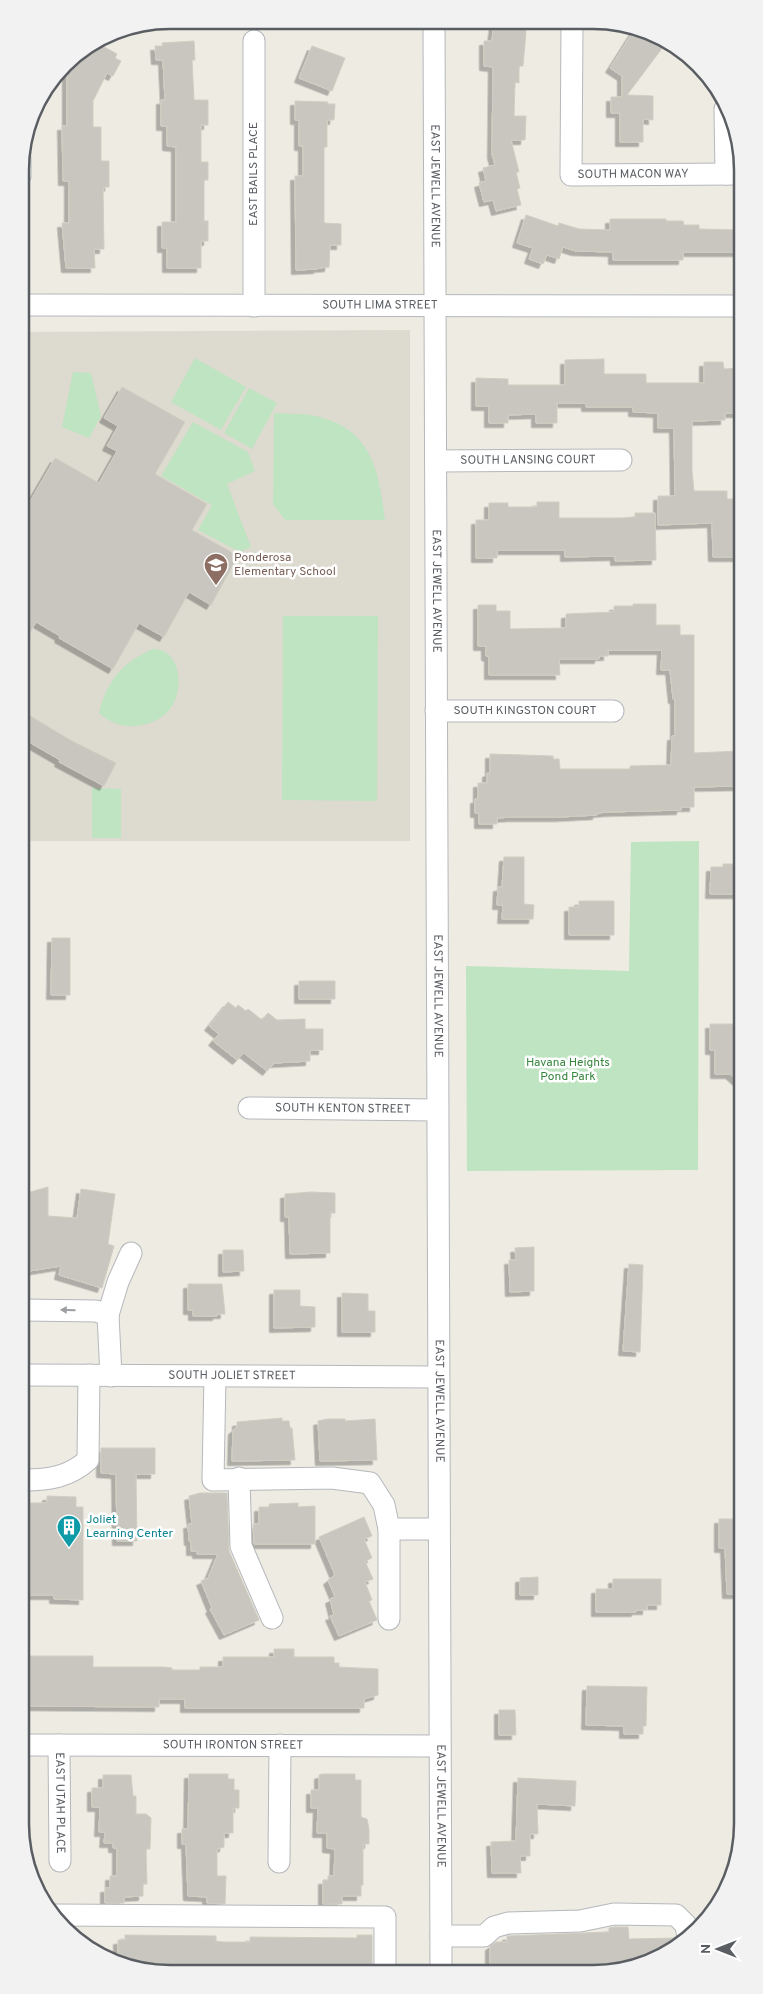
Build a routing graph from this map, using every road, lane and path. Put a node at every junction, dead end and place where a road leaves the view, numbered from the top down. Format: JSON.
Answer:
{"nodes":[{"id":1,"x":434,"y":29,"type":"edge"},
{"id":2,"x":572,"y":29,"type":"edge"},
{"id":3,"x":254,"y":41,"type":"dead end"},
{"id":4,"x":727,"y":125,"type":"edge"},
{"id":5,"x":732,"y":174,"type":"edge"},
{"id":6,"x":29,"y":305,"type":"edge"},
{"id":7,"x":435,"y":305,"type":"junction"},
{"id":8,"x":254,"y":306,"type":"junction"},
{"id":9,"x":734,"y":306,"type":"edge"},
{"id":10,"x":621,"y":460,"type":"dead end"},
{"id":11,"x":436,"y":461,"type":"junction"},
{"id":12,"x":436,"y":711,"type":"junction"},
{"id":13,"x":613,"y":711,"type":"dead end"},
{"id":14,"x":249,"y":1108,"type":"dead end"},
{"id":15,"x":437,"y":1110,"type":"junction"},
{"id":16,"x":131,"y":1253,"type":"dead end"},
{"id":17,"x":29,"y":1310,"type":"edge"},
{"id":18,"x":108,"y":1315,"type":"junction"},
{"id":19,"x":29,"y":1375,"type":"edge"},
{"id":20,"x":90,"y":1375,"type":"junction"},
{"id":21,"x":111,"y":1376,"type":"junction"},
{"id":22,"x":215,"y":1376,"type":"junction"},
{"id":23,"x":438,"y":1376,"type":"junction"},
{"id":24,"x":239,"y":1478,"type":"junction"},
{"id":25,"x":29,"y":1480,"type":"edge"},
{"id":26,"x":389,"y":1529,"type":"junction"},
{"id":27,"x":439,"y":1529,"type":"junction"},
{"id":28,"x":272,"y":1618,"type":"dead end"},
{"id":29,"x":389,"y":1619,"type":"dead end"},
{"id":30,"x":29,"y":1745,"type":"edge"},
{"id":31,"x":59,"y":1745,"type":"junction"},
{"id":32,"x":280,"y":1745,"type":"junction"},
{"id":33,"x":440,"y":1746,"type":"junction"},
{"id":34,"x":60,"y":1861,"type":"dead end"},
{"id":35,"x":279,"y":1862,"type":"dead end"},
{"id":36,"x":61,"y":1914,"type":"edge"},
{"id":37,"x":687,"y":1929,"type":"edge"},
{"id":38,"x":441,"y":1936,"type":"junction"},
{"id":39,"x":385,"y":1965,"type":"edge"},
{"id":40,"x":441,"y":1965,"type":"edge"}],
"edges":[{"from":1,"to":7,"type":"street","name":"EAST JEWELL AVENUE"},
{"from":2,"to":5,"type":"street","name":"SOUTH MACON WAY"},
{"from":3,"to":8,"type":"street","name":"EAST BAILS PLACE"},
{"from":4,"to":5,"type":"street","name":"SOUTH MACON WAY"},
{"from":6,"to":8,"type":"street","name":"SOUTH LIMA STREET"},
{"from":7,"to":8,"type":"street","name":"SOUTH LIMA STREET"},
{"from":7,"to":9,"type":"street","name":"SOUTH LIMA STREET"},
{"from":7,"to":11,"type":"street","name":"EAST JEWELL AVENUE"},
{"from":10,"to":11,"type":"street","name":"SOUTH LANSING COURT"},
{"from":11,"to":12,"type":"street","name":"EAST JEWELL AVENUE"},
{"from":12,"to":13,"type":"street","name":"SOUTH KINGSTON COURT"},
{"from":12,"to":15,"type":"street","name":"EAST JEWELL AVENUE"},
{"from":14,"to":15,"type":"street","name":"SOUTH KENTON STREET"},
{"from":15,"to":23,"type":"street","name":"EAST JEWELL AVENUE"},
{"from":16,"to":18,"type":"street"},
{"from":18,"to":17,"type":"street","one_way":true},
{"from":18,"to":21,"type":"street"},
{"from":19,"to":20,"type":"street","name":"SOUTH JOLIET STREET"},
{"from":20,"to":21,"type":"street","name":"SOUTH JOLIET STREET"},
{"from":20,"to":25,"type":"street"},
{"from":21,"to":22,"type":"street","name":"SOUTH JOLIET STREET"},
{"from":22,"to":23,"type":"street","name":"SOUTH JOLIET STREET"},
{"from":22,"to":24,"type":"street"},
{"from":23,"to":27,"type":"street","name":"EAST JEWELL AVENUE"},
{"from":24,"to":26,"type":"street"},
{"from":24,"to":28,"type":"street"},
{"from":26,"to":27,"type":"street"},
{"from":26,"to":29,"type":"street"},
{"from":27,"to":33,"type":"street","name":"EAST JEWELL AVENUE"},
{"from":30,"to":31,"type":"street","name":"SOUTH IRONTON STREET"},
{"from":31,"to":32,"type":"street","name":"SOUTH IRONTON STREET"},
{"from":31,"to":34,"type":"street","name":"EAST UTAH PLACE"},
{"from":32,"to":33,"type":"street","name":"SOUTH IRONTON STREET"},
{"from":32,"to":35,"type":"street"},
{"from":33,"to":38,"type":"street","name":"EAST JEWELL AVENUE"},
{"from":36,"to":39,"type":"street"},
{"from":37,"to":38,"type":"street"},
{"from":38,"to":40,"type":"street","name":"EAST JEWELL AVENUE"}]}
